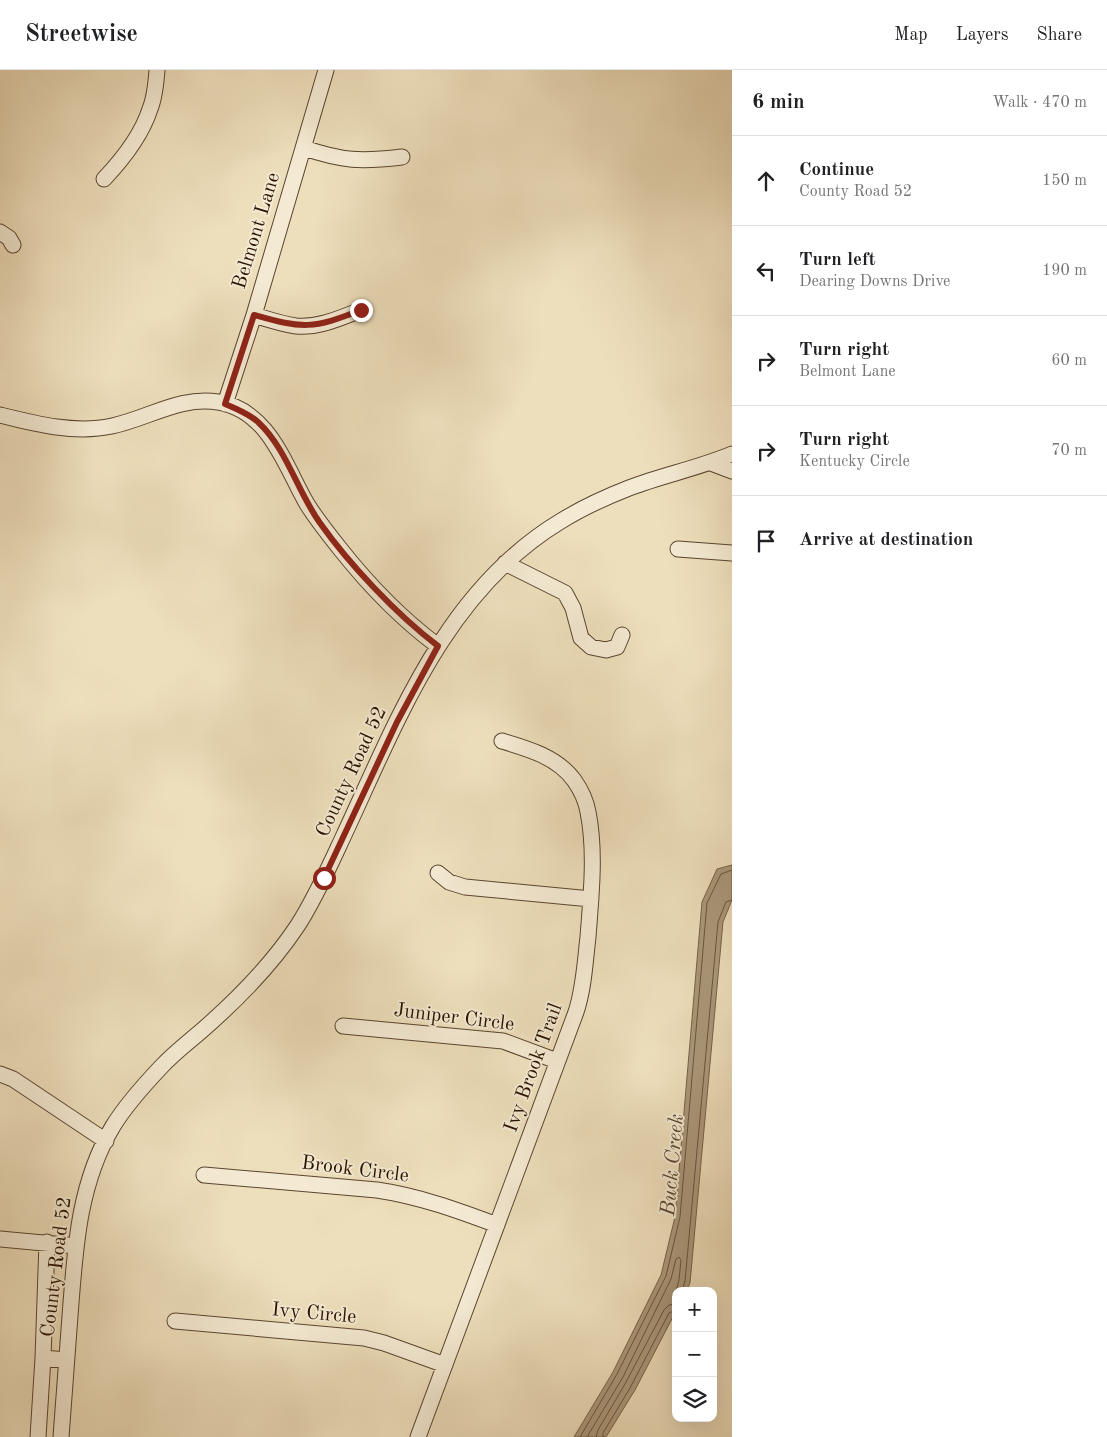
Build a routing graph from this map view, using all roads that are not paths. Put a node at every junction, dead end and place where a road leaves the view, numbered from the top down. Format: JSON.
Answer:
{"nodes":[{"id":1,"x":157,"y":70,"type":"edge"},
{"id":2,"x":326,"y":70,"type":"edge"},
{"id":3,"x":304,"y":148,"type":"junction"},
{"id":4,"x":402,"y":157,"type":"dead end"},
{"id":5,"x":104,"y":179,"type":"dead end"},
{"id":6,"x":0,"y":232,"type":"edge"},
{"id":7,"x":12,"y":245,"type":"dead end"},
{"id":8,"x":361,"y":310,"type":"dead end"},
{"id":9,"x":254,"y":315,"type":"junction"},
{"id":10,"x":225,"y":404,"type":"junction"},
{"id":11,"x":0,"y":415,"type":"edge"},
{"id":12,"x":732,"y":454,"type":"edge"},
{"id":13,"x":711,"y":463,"type":"junction"},
{"id":14,"x":732,"y":471,"type":"edge"},
{"id":15,"x":678,"y":549,"type":"dead end"},
{"id":16,"x":732,"y":553,"type":"edge"},
{"id":17,"x":504,"y":563,"type":"junction"},
{"id":18,"x":622,"y":635,"type":"dead end"},
{"id":19,"x":438,"y":646,"type":"junction"},
{"id":20,"x":502,"y":741,"type":"dead end"},
{"id":21,"x":438,"y":873,"type":"dead end"},
{"id":22,"x":591,"y":899,"type":"junction"},
{"id":23,"x":344,"y":1026,"type":"dead end"},
{"id":24,"x":557,"y":1061,"type":"junction"},
{"id":25,"x":0,"y":1074,"type":"edge"},
{"id":26,"x":106,"y":1141,"type":"junction"},
{"id":27,"x":204,"y":1175,"type":"dead end"},
{"id":28,"x":497,"y":1225,"type":"junction"},
{"id":29,"x":0,"y":1239,"type":"edge"},
{"id":30,"x":48,"y":1242,"type":"junction"},
{"id":31,"x":76,"y":1246,"type":"junction"},
{"id":32,"x":175,"y":1321,"type":"dead end"},
{"id":33,"x":42,"y":1358,"type":"junction"},
{"id":34,"x":66,"y":1360,"type":"junction"},
{"id":35,"x":444,"y":1365,"type":"junction"},
{"id":36,"x":38,"y":1437,"type":"edge"},
{"id":37,"x":61,"y":1437,"type":"edge"},
{"id":38,"x":418,"y":1437,"type":"edge"}],
"edges":[{"from":1,"to":5,"type":"street"},
{"from":2,"to":3,"type":"street","name":"Belmont Lane"},
{"from":3,"to":4,"type":"street"},
{"from":3,"to":9,"type":"street","name":"Belmont Lane"},
{"from":6,"to":7,"type":"street"},
{"from":8,"to":9,"type":"street"},
{"from":9,"to":10,"type":"street","name":"Belmont Lane"},
{"from":10,"to":11,"type":"street"},
{"from":10,"to":19,"type":"street"},
{"from":12,"to":13,"type":"street","name":"County Road 52"},
{"from":13,"to":14,"type":"street"},
{"from":13,"to":17,"type":"street","name":"County Road 52"},
{"from":15,"to":16,"type":"street"},
{"from":17,"to":18,"type":"street"},
{"from":17,"to":19,"type":"street","name":"County Road 52"},
{"from":19,"to":26,"type":"street","name":"County Road 52"},
{"from":20,"to":22,"type":"street","name":"Ivy Brook Trail"},
{"from":21,"to":22,"type":"street"},
{"from":22,"to":24,"type":"street","name":"Ivy Brook Trail"},
{"from":23,"to":24,"type":"street","name":"Juniper Circle"},
{"from":24,"to":28,"type":"street","name":"Ivy Brook Trail"},
{"from":25,"to":26,"type":"street"},
{"from":26,"to":31,"type":"street","name":"County Road 52"},
{"from":27,"to":28,"type":"street","name":"Brook Circle"},
{"from":28,"to":35,"type":"street","name":"Ivy Brook Trail"},
{"from":29,"to":30,"type":"street"},
{"from":30,"to":31,"type":"street"},
{"from":30,"to":33,"type":"street"},
{"from":31,"to":34,"type":"street","name":"County Road 52"},
{"from":32,"to":35,"type":"street","name":"Ivy Circle"},
{"from":33,"to":34,"type":"street"},
{"from":33,"to":36,"type":"street"},
{"from":34,"to":37,"type":"street","name":"County Road 52"},
{"from":35,"to":38,"type":"street","name":"Ivy Brook Trail"}]}
